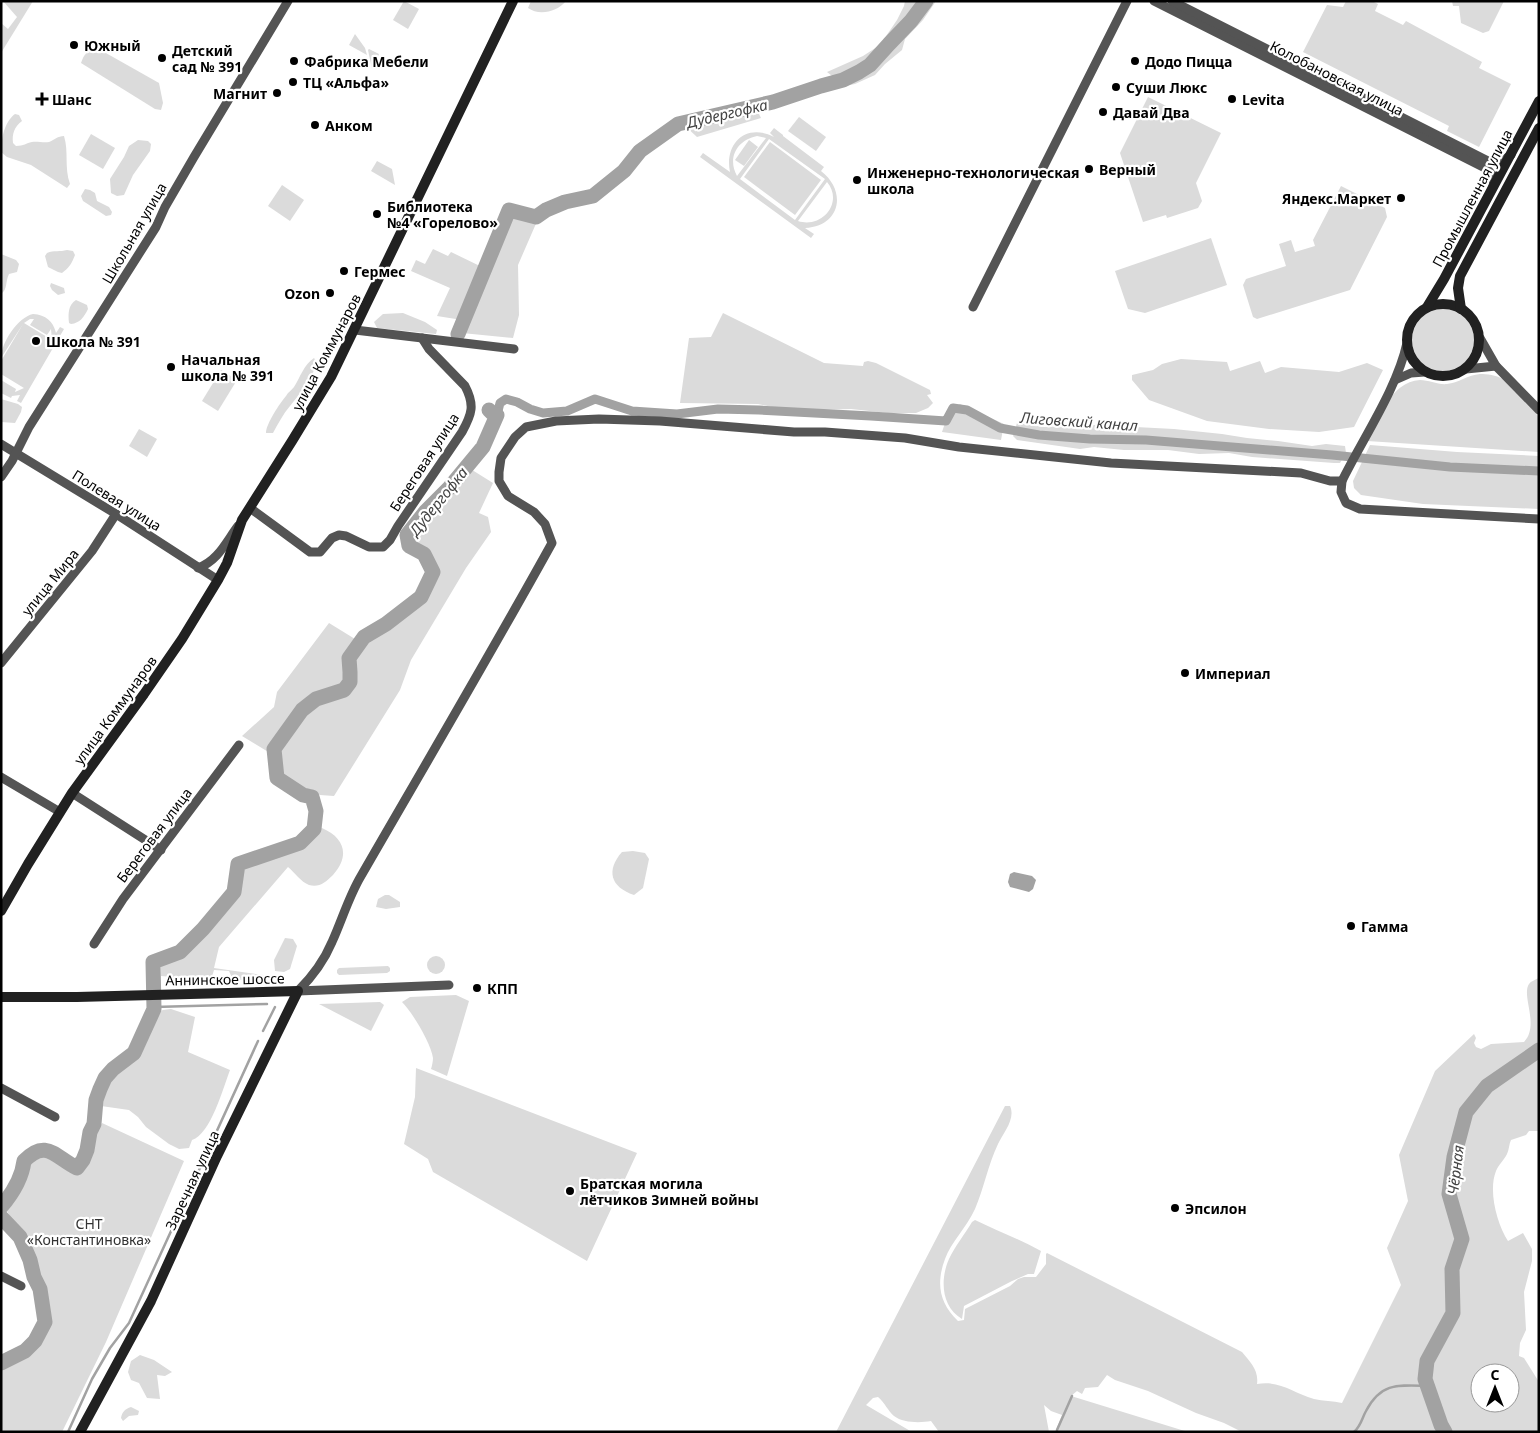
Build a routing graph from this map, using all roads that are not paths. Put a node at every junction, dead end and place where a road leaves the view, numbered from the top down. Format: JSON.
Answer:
{"nodes":[{"id":1,"x":288,"y":1,"type":"edge"},
{"id":2,"x":513,"y":1,"type":"edge"},
{"id":3,"x":1127,"y":1,"type":"edge"},
{"id":4,"x":1154,"y":1,"type":"edge"},
{"id":5,"x":1172,"y":1,"type":"edge"},
{"id":6,"x":1539,"y":101,"type":"edge"},
{"id":7,"x":1539,"y":128,"type":"edge"},
{"id":8,"x":1511,"y":155,"type":"junction"},
{"id":9,"x":1492,"y":190,"type":"junction"},
{"id":10,"x":973,"y":307,"type":"dead end"},
{"id":11,"x":1427,"y":308,"type":"junction"},
{"id":12,"x":1461,"y":308,"type":"junction"},
{"id":13,"x":354,"y":330,"type":"junction"},
{"id":14,"x":422,"y":338,"type":"junction"},
{"id":15,"x":1480,"y":338,"type":"junction"},
{"id":16,"x":1407,"y":342,"type":"junction"},
{"id":17,"x":514,"y":349,"type":"dead end"},
{"id":18,"x":1496,"y":366,"type":"junction"},
{"id":19,"x":1466,"y":369,"type":"junction"},
{"id":20,"x":1425,"y":372,"type":"junction"},
{"id":21,"x":1395,"y":380,"type":"junction"},
{"id":22,"x":1539,"y":410,"type":"edge"},
{"id":23,"x":1,"y":444,"type":"edge"},
{"id":24,"x":17,"y":452,"type":"junction"},
{"id":25,"x":1,"y":477,"type":"edge"},
{"id":26,"x":1342,"y":481,"type":"junction"},
{"id":27,"x":250,"y":508,"type":"junction"},
{"id":28,"x":116,"y":514,"type":"junction"},
{"id":29,"x":1539,"y":519,"type":"edge"},
{"id":30,"x":242,"y":520,"type":"junction"},
{"id":31,"x":198,"y":568,"type":"junction"},
{"id":32,"x":218,"y":580,"type":"junction"},
{"id":33,"x":1,"y":663,"type":"edge"},
{"id":34,"x":239,"y":746,"type":"dead end"},
{"id":35,"x":1,"y":778,"type":"edge"},
{"id":36,"x":72,"y":793,"type":"junction"},
{"id":37,"x":60,"y":812,"type":"junction"},
{"id":38,"x":161,"y":850,"type":"junction"},
{"id":39,"x":1,"y":912,"type":"edge"},
{"id":40,"x":94,"y":944,"type":"dead end"},
{"id":41,"x":449,"y":985,"type":"dead end"},
{"id":42,"x":298,"y":992,"type":"junction"},
{"id":43,"x":1,"y":997,"type":"edge"},
{"id":44,"x":1,"y":1088,"type":"edge"},
{"id":45,"x":55,"y":1117,"type":"dead end"},
{"id":46,"x":1,"y":1276,"type":"edge"},
{"id":47,"x":21,"y":1286,"type":"dead end"},
{"id":48,"x":80,"y":1432,"type":"edge"}],
"edges":[{"from":1,"to":24,"type":"street","name":"Школьная улица"},
{"from":2,"to":13,"type":"street","name":"улица Коммунаров"},
{"from":3,"to":10,"type":"street"},
{"from":4,"to":9,"type":"street","name":"Колобановская улица"},
{"from":5,"to":8,"type":"street","name":"Колобановская улица"},
{"from":6,"to":8,"type":"street","name":"Промышленная улица"},
{"from":7,"to":12,"type":"street","name":"Промышленная улица"},
{"from":8,"to":9,"type":"street","name":"Промышленная улица"},
{"from":9,"to":11,"type":"street","name":"Промышленная улица"},
{"from":11,"to":12,"type":"street"},
{"from":11,"to":16,"type":"street"},
{"from":12,"to":15,"type":"street"},
{"from":13,"to":14,"type":"street"},
{"from":13,"to":27,"type":"street","name":"улица Коммунаров"},
{"from":14,"to":17,"type":"street"},
{"from":14,"to":27,"type":"street","name":"Береговая улица"},
{"from":15,"to":18,"type":"street"},
{"from":15,"to":19,"type":"street"},
{"from":16,"to":20,"type":"street"},
{"from":16,"to":21,"type":"street"},
{"from":18,"to":19,"type":"street"},
{"from":18,"to":22,"type":"street"},
{"from":19,"to":20,"type":"street"},
{"from":20,"to":21,"type":"street"},
{"from":21,"to":26,"type":"street"},
{"from":23,"to":24,"type":"street","name":"Полевая улица"},
{"from":24,"to":25,"type":"street","name":"Школьная улица"},
{"from":24,"to":28,"type":"street","name":"Полевая улица"},
{"from":26,"to":29,"type":"street"},
{"from":26,"to":42,"type":"street"},
{"from":27,"to":30,"type":"street","name":"улица Коммунаров"},
{"from":28,"to":31,"type":"street","name":"Полевая улица"},
{"from":28,"to":33,"type":"street","name":"улица Мира"},
{"from":30,"to":31,"type":"street","name":"улица Коммунаров"},
{"from":30,"to":32,"type":"street","name":"улица Коммунаров"},
{"from":31,"to":32,"type":"street","name":"Полевая улица"},
{"from":32,"to":36,"type":"street","name":"улица Коммунаров"},
{"from":34,"to":38,"type":"street","name":"Береговая улица"},
{"from":35,"to":37,"type":"street"},
{"from":36,"to":37,"type":"street","name":"улица Коммунаров"},
{"from":36,"to":38,"type":"street"},
{"from":37,"to":39,"type":"street","name":"улица Коммунаров"},
{"from":38,"to":40,"type":"street","name":"Береговая улица"},
{"from":41,"to":42,"type":"street","name":"Аннинское шоссе"},
{"from":42,"to":43,"type":"street","name":"Аннинское шоссе"},
{"from":42,"to":48,"type":"street","name":"Заречная улица"},
{"from":44,"to":45,"type":"street"},
{"from":46,"to":47,"type":"street"}]}
